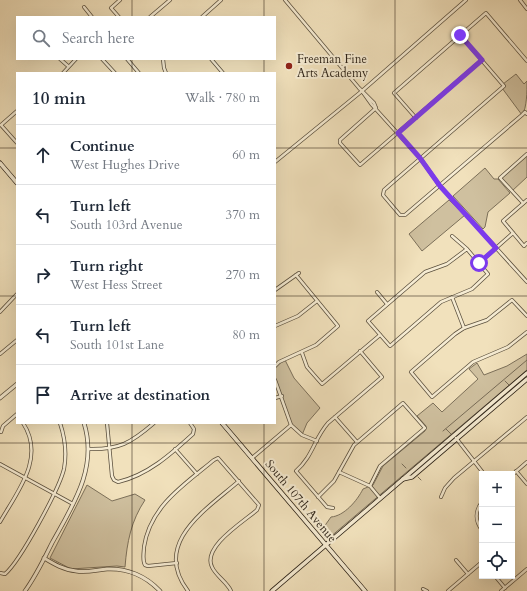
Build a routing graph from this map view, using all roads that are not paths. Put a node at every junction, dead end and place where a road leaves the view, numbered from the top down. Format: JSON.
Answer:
{"nodes":[{"id":1,"x":120,"y":0,"type":"edge"},
{"id":2,"x":170,"y":0,"type":"edge"},
{"id":3,"x":222,"y":0,"type":"edge"},
{"id":4,"x":285,"y":0,"type":"edge"},
{"id":5,"x":466,"y":0,"type":"edge"},
{"id":6,"x":520,"y":0,"type":"edge"},
{"id":7,"x":84,"y":7,"type":"dead end"},
{"id":8,"x":527,"y":9,"type":"edge"},
{"id":9,"x":91,"y":16,"type":"edge"},
{"id":10,"x":118,"y":16,"type":"edge"},
{"id":11,"x":151,"y":16,"type":"edge"},
{"id":12,"x":203,"y":16,"type":"edge"},
{"id":13,"x":460,"y":35,"type":"junction"},
{"id":14,"x":61,"y":60,"type":"edge"},
{"id":15,"x":75,"y":60,"type":"edge"},
{"id":16,"x":103,"y":60,"type":"edge"},
{"id":17,"x":129,"y":60,"type":"edge"},
{"id":18,"x":163,"y":60,"type":"edge"},
{"id":19,"x":212,"y":60,"type":"edge"},
{"id":20,"x":482,"y":60,"type":"junction"},
{"id":21,"x":527,"y":61,"type":"edge"},
{"id":22,"x":68,"y":66,"type":"junction"},
{"id":23,"x":64,"y":72,"type":"edge"},
{"id":24,"x":113,"y":72,"type":"edge"},
{"id":25,"x":138,"y":72,"type":"edge"},
{"id":26,"x":166,"y":72,"type":"edge"},
{"id":27,"x":222,"y":72,"type":"edge"},
{"id":28,"x":362,"y":91,"type":"junction"},
{"id":29,"x":376,"y":108,"type":"junction"},
{"id":30,"x":16,"y":112,"type":"edge"},
{"id":31,"x":526,"y":113,"type":"edge"},
{"id":32,"x":416,"y":118,"type":"junction"},
{"id":33,"x":0,"y":125,"type":"edge"},
{"id":34,"x":398,"y":133,"type":"junction"},
{"id":35,"x":16,"y":142,"type":"edge"},
{"id":36,"x":527,"y":154,"type":"edge"},
{"id":37,"x":420,"y":158,"type":"junction"},
{"id":38,"x":276,"y":161,"type":"edge"},
{"id":39,"x":1,"y":165,"type":"edge"},
{"id":40,"x":16,"y":181,"type":"edge"},
{"id":41,"x":440,"y":186,"type":"junction"},
{"id":42,"x":527,"y":200,"type":"edge"},
{"id":43,"x":523,"y":203,"type":"junction"},
{"id":44,"x":513,"y":233,"type":"junction"},
{"id":45,"x":452,"y":236,"type":"dead end"},
{"id":46,"x":527,"y":243,"type":"edge"},
{"id":47,"x":496,"y":248,"type":"junction"},
{"id":48,"x":467,"y":249,"type":"junction"},
{"id":49,"x":479,"y":263,"type":"junction"},
{"id":50,"x":299,"y":272,"type":"dead end"},
{"id":51,"x":296,"y":275,"type":"junction"},
{"id":52,"x":527,"y":282,"type":"edge"},
{"id":53,"x":276,"y":289,"type":"edge"},
{"id":54,"x":377,"y":292,"type":"dead end"},
{"id":55,"x":16,"y":295,"type":"edge"},
{"id":56,"x":452,"y":297,"type":"junction"},
{"id":57,"x":317,"y":301,"type":"junction"},
{"id":58,"x":388,"y":304,"type":"junction"},
{"id":59,"x":0,"y":312,"type":"edge"},
{"id":60,"x":526,"y":312,"type":"edge"},
{"id":61,"x":527,"y":316,"type":"edge"},
{"id":62,"x":276,"y":326,"type":"edge"},
{"id":63,"x":464,"y":328,"type":"junction"},
{"id":64,"x":527,"y":332,"type":"edge"},
{"id":65,"x":380,"y":335,"type":"junction"},
{"id":66,"x":16,"y":341,"type":"edge"},
{"id":67,"x":360,"y":352,"type":"junction"},
{"id":68,"x":302,"y":353,"type":"junction"},
{"id":69,"x":0,"y":354,"type":"edge"},
{"id":70,"x":276,"y":365,"type":"edge"},
{"id":71,"x":527,"y":373,"type":"edge"},
{"id":72,"x":527,"y":379,"type":"edge"},
{"id":73,"x":276,"y":382,"type":"edge"},
{"id":74,"x":16,"y":385,"type":"edge"},
{"id":75,"x":282,"y":396,"type":"junction"},
{"id":76,"x":0,"y":398,"type":"edge"},
{"id":77,"x":276,"y":398,"type":"edge"},
{"id":78,"x":16,"y":416,"type":"edge"},
{"id":79,"x":335,"y":417,"type":"junction"},
{"id":80,"x":527,"y":417,"type":"edge"},
{"id":81,"x":24,"y":424,"type":"edge"},
{"id":82,"x":60,"y":424,"type":"edge"},
{"id":83,"x":84,"y":424,"type":"edge"},
{"id":84,"x":107,"y":424,"type":"edge"},
{"id":85,"x":153,"y":424,"type":"edge"},
{"id":86,"x":190,"y":424,"type":"edge"},
{"id":87,"x":223,"y":424,"type":"edge"},
{"id":88,"x":291,"y":425,"type":"junction"},
{"id":89,"x":1,"y":432,"type":"edge"},
{"id":90,"x":454,"y":435,"type":"junction"},
{"id":91,"x":457,"y":439,"type":"junction"},
{"id":92,"x":317,"y":441,"type":"junction"},
{"id":93,"x":356,"y":442,"type":"junction"},
{"id":94,"x":111,"y":448,"type":"junction"},
{"id":95,"x":88,"y":449,"type":"junction"},
{"id":96,"x":175,"y":449,"type":"junction"},
{"id":97,"x":251,"y":458,"type":"junction"},
{"id":98,"x":474,"y":461,"type":"junction"},
{"id":99,"x":527,"y":462,"type":"edge"},
{"id":100,"x":0,"y":464,"type":"edge"},
{"id":101,"x":482,"y":471,"type":"edge"},
{"id":102,"x":516,"y":471,"type":"joint"},
{"id":103,"x":339,"y":472,"type":"junction"},
{"id":104,"x":197,"y":474,"type":"junction"},
{"id":105,"x":25,"y":478,"type":"junction"},
{"id":106,"x":404,"y":479,"type":"junction"},
{"id":107,"x":239,"y":482,"type":"junction"},
{"id":108,"x":527,"y":484,"type":"edge"},
{"id":109,"x":370,"y":486,"type":"junction"},
{"id":110,"x":54,"y":494,"type":"junction"},
{"id":111,"x":318,"y":496,"type":"junction"},
{"id":112,"x":442,"y":497,"type":"dead end"},
{"id":113,"x":380,"y":498,"type":"junction"},
{"id":114,"x":74,"y":505,"type":"junction"},
{"id":115,"x":333,"y":508,"type":"dead end"},
{"id":116,"x":479,"y":508,"type":"edge"},
{"id":117,"x":0,"y":522,"type":"edge"},
{"id":118,"x":479,"y":525,"type":"edge"},
{"id":119,"x":325,"y":545,"type":"junction"},
{"id":120,"x":44,"y":558,"type":"junction"},
{"id":121,"x":456,"y":560,"type":"dead end"},
{"id":122,"x":177,"y":563,"type":"junction"},
{"id":123,"x":479,"y":565,"type":"edge"},
{"id":124,"x":527,"y":569,"type":"edge"},
{"id":125,"x":1,"y":574,"type":"edge"},
{"id":126,"x":468,"y":574,"type":"junction"},
{"id":127,"x":498,"y":579,"type":"edge"},
{"id":128,"x":505,"y":588,"type":"junction"},
{"id":129,"x":423,"y":589,"type":"dead end"},
{"id":130,"x":25,"y":591,"type":"edge"},
{"id":131,"x":160,"y":591,"type":"edge"},
{"id":132,"x":188,"y":591,"type":"edge"},
{"id":133,"x":231,"y":591,"type":"edge"},
{"id":134,"x":272,"y":591,"type":"edge"},
{"id":135,"x":365,"y":591,"type":"edge"},
{"id":136,"x":427,"y":591,"type":"edge"},
{"id":137,"x":448,"y":591,"type":"edge"},
{"id":138,"x":501,"y":591,"type":"edge"}],
"edges":[{"from":1,"to":10,"type":"street"},
{"from":2,"to":11,"type":"street"},
{"from":3,"to":12,"type":"street"},
{"from":4,"to":28,"type":"street"},
{"from":5,"to":28,"type":"street"},
{"from":6,"to":8,"type":"street"},
{"from":7,"to":9,"type":"street"},
{"from":13,"to":20,"type":"street"},
{"from":13,"to":21,"type":"street"},
{"from":13,"to":32,"type":"street"},
{"from":14,"to":22,"type":"street"},
{"from":15,"to":22,"type":"street"},
{"from":16,"to":24,"type":"street"},
{"from":17,"to":25,"type":"street"},
{"from":18,"to":26,"type":"street"},
{"from":19,"to":27,"type":"street"},
{"from":20,"to":32,"type":"street"},
{"from":20,"to":37,"type":"street"},
{"from":22,"to":23,"type":"street"},
{"from":28,"to":29,"type":"street"},
{"from":28,"to":38,"type":"street"},
{"from":29,"to":34,"type":"street"},
{"from":29,"to":34,"type":"street"},
{"from":30,"to":33,"type":"street"},
{"from":31,"to":41,"type":"street"},
{"from":32,"to":34,"type":"street"},
{"from":33,"to":35,"type":"street"},
{"from":34,"to":37,"type":"street"},
{"from":36,"to":43,"type":"street"},
{"from":37,"to":41,"type":"street"},
{"from":37,"to":41,"type":"street"},
{"from":39,"to":40,"type":"main road"},
{"from":41,"to":47,"type":"street"},
{"from":42,"to":43,"type":"street"},
{"from":43,"to":44,"type":"street"},
{"from":44,"to":46,"type":"street"},
{"from":44,"to":47,"type":"street"},
{"from":45,"to":48,"type":"street"},
{"from":47,"to":49,"type":"street"},
{"from":47,"to":52,"type":"street"},
{"from":48,"to":49,"type":"street"},
{"from":48,"to":58,"type":"street"},
{"from":49,"to":56,"type":"street"},
{"from":50,"to":51,"type":"street"},
{"from":51,"to":53,"type":"street"},
{"from":51,"to":57,"type":"street"},
{"from":54,"to":58,"type":"street"},
{"from":55,"to":59,"type":"street"},
{"from":56,"to":63,"type":"street"},
{"from":56,"to":65,"type":"street"},
{"from":57,"to":62,"type":"street"},
{"from":57,"to":68,"type":"street"},
{"from":58,"to":65,"type":"street"},
{"from":60,"to":61,"type":"street"},
{"from":60,"to":63,"type":"street"},
{"from":63,"to":64,"type":"street"},
{"from":65,"to":67,"type":"street"},
{"from":66,"to":69,"type":"street"},
{"from":67,"to":68,"type":"street"},
{"from":67,"to":79,"type":"street"},
{"from":68,"to":70,"type":"street"},
{"from":71,"to":90,"type":"main road"},
{"from":72,"to":91,"type":"main road"},
{"from":73,"to":75,"type":"street"},
{"from":74,"to":76,"type":"street"},
{"from":75,"to":77,"type":"street"},
{"from":75,"to":88,"type":"street"},
{"from":78,"to":89,"type":"street"},
{"from":79,"to":92,"type":"street"},
{"from":79,"to":93,"type":"street"},
{"from":80,"to":98,"type":"street"},
{"from":81,"to":105,"type":"street"},
{"from":82,"to":110,"type":"street"},
{"from":83,"to":95,"type":"street"},
{"from":84,"to":94,"type":"street"},
{"from":85,"to":94,"type":"street"},
{"from":86,"to":96,"type":"street"},
{"from":87,"to":97,"type":"main road","name":"South 107th Avenue"},
{"from":88,"to":92,"type":"street"},
{"from":88,"to":97,"type":"street"},
{"from":90,"to":91,"type":"street"},
{"from":90,"to":106,"type":"main road"},
{"from":91,"to":98,"type":"street"},
{"from":91,"to":106,"type":"main road"},
{"from":92,"to":111,"type":"street"},
{"from":93,"to":103,"type":"street"},
{"from":93,"to":109,"type":"street"},
{"from":94,"to":95,"type":"street"},
{"from":94,"to":96,"type":"street"},
{"from":95,"to":114,"type":"street"},
{"from":96,"to":104,"type":"street"},
{"from":97,"to":119,"type":"main road","name":"South 107th Avenue"},
{"from":98,"to":101,"type":"street"},
{"from":98,"to":112,"type":"street"},
{"from":99,"to":102,"type":"street"},
{"from":100,"to":105,"type":"street"},
{"from":102,"to":108,"type":"street"},
{"from":103,"to":109,"type":"street"},
{"from":103,"to":111,"type":"street"},
{"from":104,"to":107,"type":"street"},
{"from":104,"to":122,"type":"street"},
{"from":105,"to":110,"type":"street"},
{"from":105,"to":117,"type":"street"},
{"from":106,"to":113,"type":"main road"},
{"from":107,"to":122,"type":"street"},
{"from":107,"to":133,"type":"street"},
{"from":109,"to":113,"type":"street"},
{"from":110,"to":114,"type":"street"},
{"from":110,"to":125,"type":"street"},
{"from":111,"to":115,"type":"street"},
{"from":113,"to":119,"type":"main road"},
{"from":114,"to":120,"type":"street"},
{"from":116,"to":118,"type":"street"},
{"from":119,"to":134,"type":"main road"},
{"from":119,"to":135,"type":"main road","name":"South 107th Avenue"},
{"from":120,"to":130,"type":"street"},
{"from":120,"to":131,"type":"street"},
{"from":121,"to":126,"type":"street"},
{"from":122,"to":132,"type":"street"},
{"from":123,"to":126,"type":"street"},
{"from":124,"to":128,"type":"street"},
{"from":126,"to":137,"type":"street"},
{"from":127,"to":128,"type":"street"},
{"from":128,"to":138,"type":"street"},
{"from":129,"to":136,"type":"street"}]}
